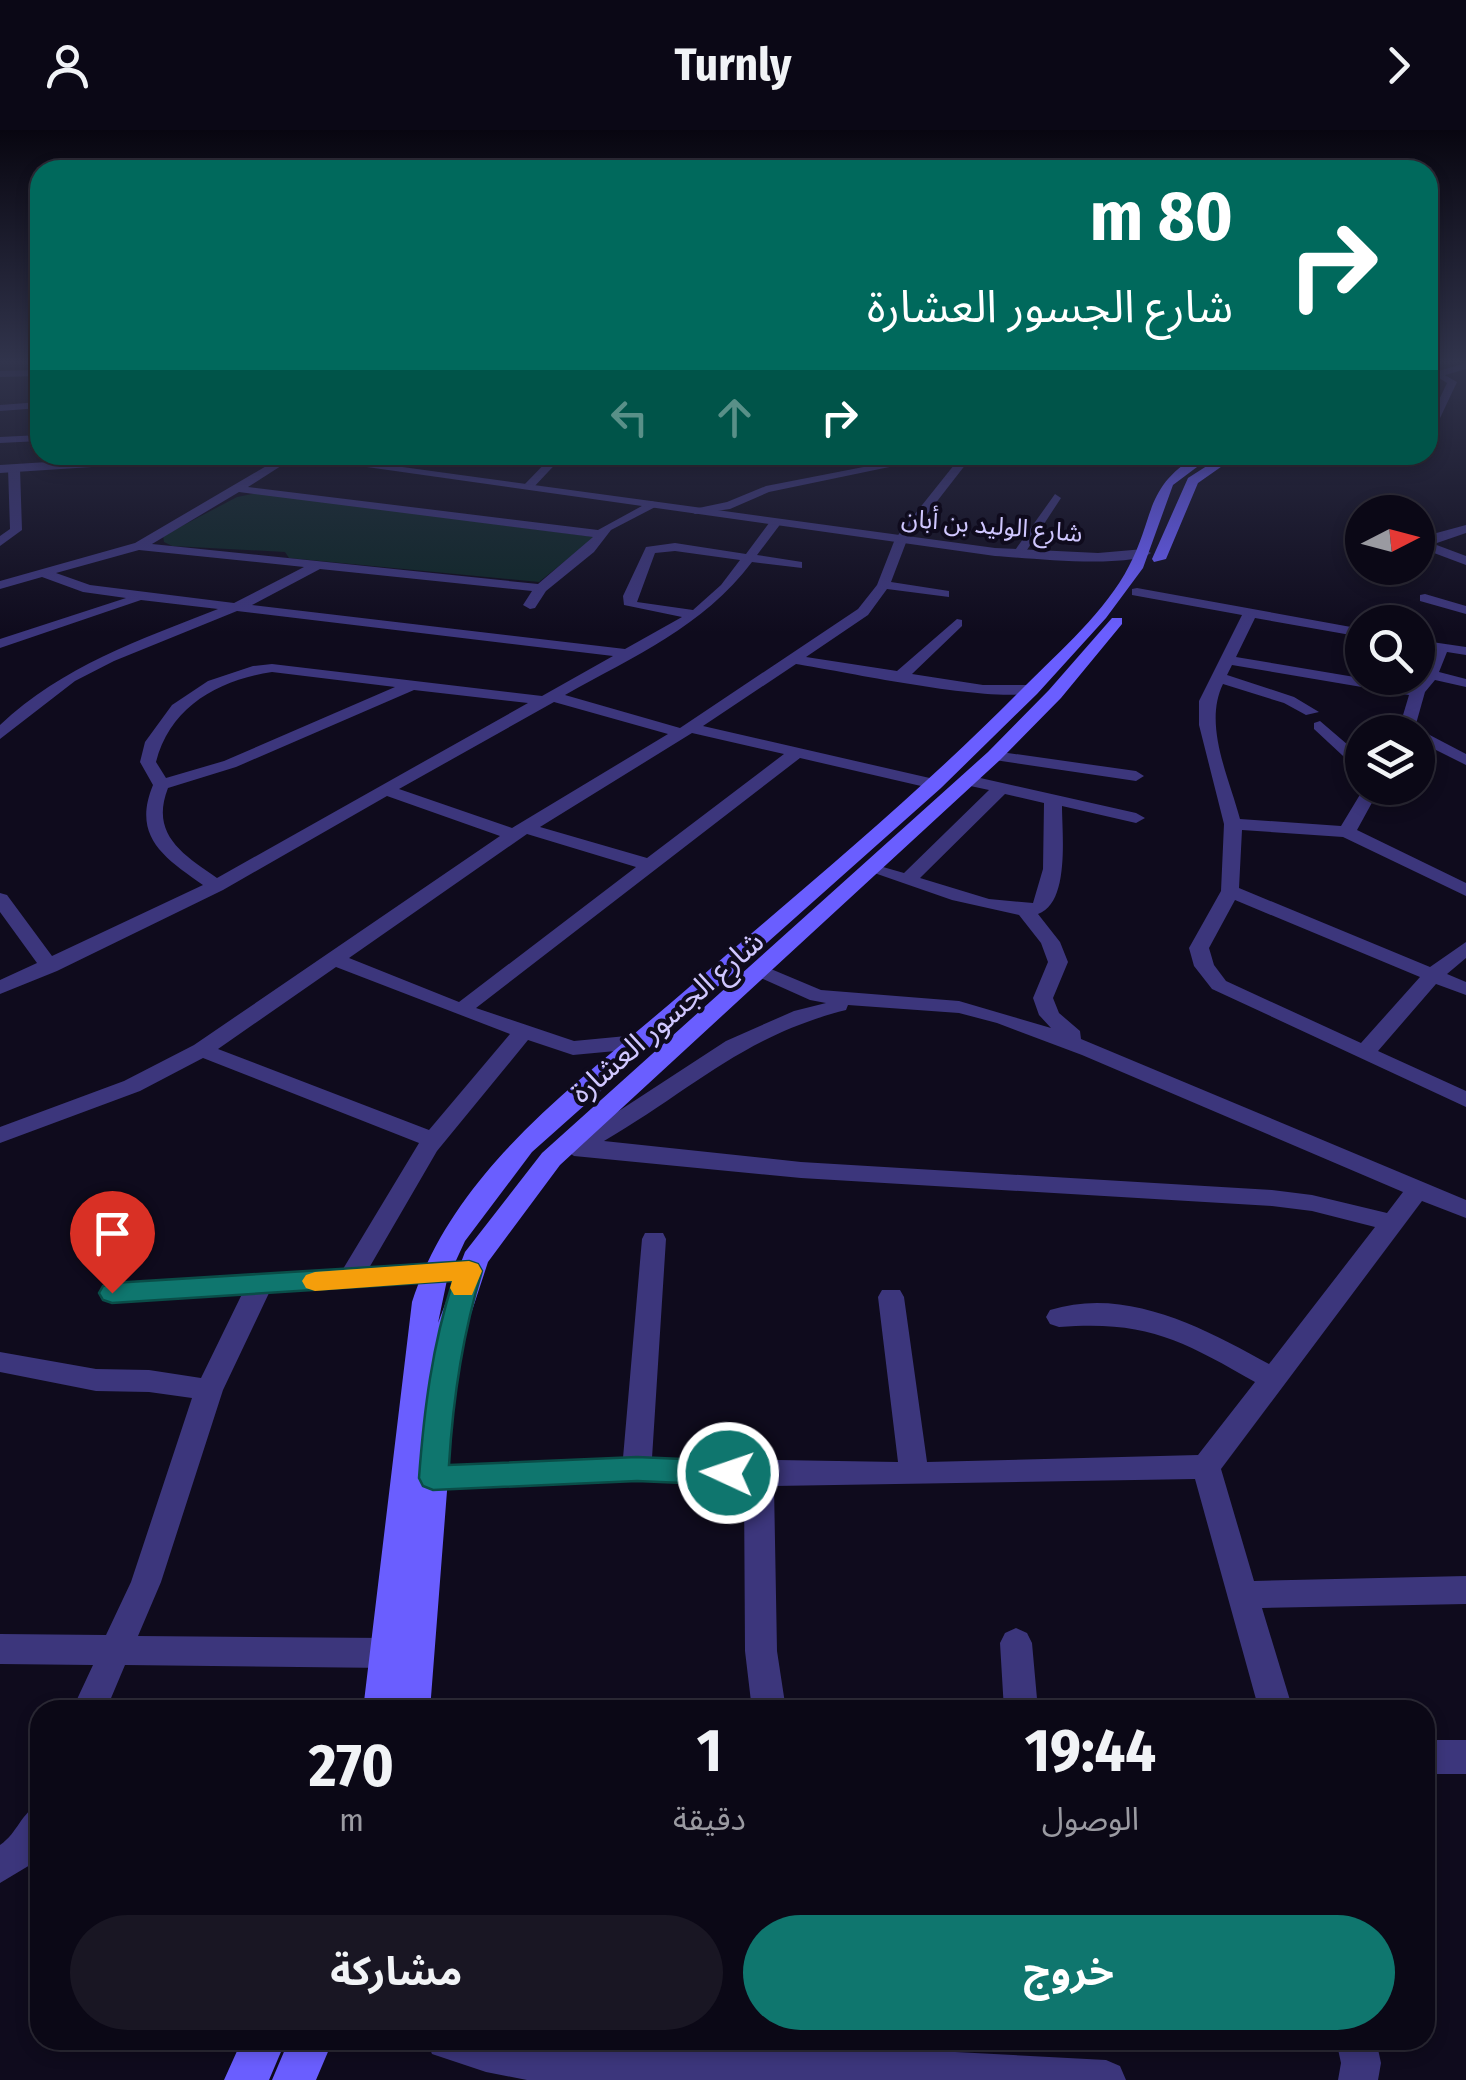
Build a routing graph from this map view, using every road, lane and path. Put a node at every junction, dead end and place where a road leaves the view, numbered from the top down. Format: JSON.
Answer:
{"nodes":[{"id":1,"x":55,"y":465,"type":"edge"},
{"id":2,"x":275,"y":465,"type":"edge"},
{"id":3,"x":367,"y":465,"type":"edge"},
{"id":4,"x":549,"y":465,"type":"edge"},
{"id":5,"x":889,"y":465,"type":"edge"},
{"id":6,"x":960,"y":465,"type":"edge"},
{"id":7,"x":1190,"y":465,"type":"edge"},
{"id":8,"x":1217,"y":465,"type":"edge"},
{"id":9,"x":7,"y":468,"type":"edge"},
{"id":10,"x":528,"y":486,"type":"junction"},
{"id":11,"x":239,"y":489,"type":"junction"},
{"id":12,"x":1055,"y":498,"type":"dead end"},
{"id":13,"x":654,"y":504,"type":"junction"},
{"id":14,"x":733,"y":511,"type":"junction"},
{"id":15,"x":776,"y":522,"type":"junction"},
{"id":16,"x":1465,"y":530,"type":"edge"},
{"id":17,"x":602,"y":534,"type":"junction"},
{"id":18,"x":1435,"y":538,"type":"edge"},
{"id":19,"x":901,"y":539,"type":"junction"},
{"id":20,"x":0,"y":542,"type":"edge"},
{"id":21,"x":138,"y":546,"type":"junction"},
{"id":22,"x":1435,"y":549,"type":"edge"},
{"id":23,"x":1019,"y":553,"type":"junction"},
{"id":24,"x":749,"y":558,"type":"junction"},
{"id":25,"x":1466,"y":561,"type":"edge"},
{"id":26,"x":797,"y":565,"type":"dead end"},
{"id":27,"x":315,"y":566,"type":"junction"},
{"id":28,"x":1139,"y":571,"type":"junction"},
{"id":29,"x":42,"y":573,"type":"junction"},
{"id":30,"x":884,"y":584,"type":"junction"},
{"id":31,"x":0,"y":585,"type":"edge"},
{"id":32,"x":541,"y":588,"type":"junction"},
{"id":33,"x":944,"y":594,"type":"dead end"},
{"id":34,"x":145,"y":597,"type":"junction"},
{"id":35,"x":1425,"y":598,"type":"dead end"},
{"id":36,"x":530,"y":605,"type":"dead end"},
{"id":37,"x":240,"y":608,"type":"junction"},
{"id":38,"x":1466,"y":610,"type":"edge"},
{"id":39,"x":1250,"y":613,"type":"junction"},
{"id":40,"x":696,"y":614,"type":"junction"},
{"id":41,"x":1110,"y":617,"type":"junction"},
{"id":42,"x":957,"y":624,"type":"dead end"},
{"id":43,"x":1345,"y":631,"type":"edge"},
{"id":44,"x":0,"y":644,"type":"edge"},
{"id":45,"x":1435,"y":647,"type":"edge"},
{"id":46,"x":1441,"y":648,"type":"junction"},
{"id":47,"x":1466,"y":651,"type":"edge"},
{"id":48,"x":631,"y":654,"type":"junction"},
{"id":49,"x":794,"y":658,"type":"junction"},
{"id":50,"x":1435,"y":664,"type":"edge"},
{"id":51,"x":1221,"y":668,"type":"junction"},
{"id":52,"x":901,"y":676,"type":"junction"},
{"id":53,"x":1435,"y":676,"type":"edge"},
{"id":54,"x":1466,"y":682,"type":"edge"},
{"id":55,"x":1345,"y":683,"type":"edge"},
{"id":56,"x":412,"y":685,"type":"junction"},
{"id":57,"x":1031,"y":690,"type":"junction"},
{"id":58,"x":551,"y":699,"type":"junction"},
{"id":59,"x":685,"y":731,"type":"junction"},
{"id":60,"x":0,"y":734,"type":"edge"},
{"id":61,"x":1435,"y":745,"type":"edge"},
{"id":62,"x":1345,"y":749,"type":"edge"},
{"id":63,"x":796,"y":753,"type":"junction"},
{"id":64,"x":994,"y":756,"type":"junction"},
{"id":65,"x":1466,"y":760,"type":"edge"},
{"id":66,"x":1136,"y":776,"type":"dead end"},
{"id":67,"x":967,"y":780,"type":"junction"},
{"id":68,"x":934,"y":784,"type":"junction"},
{"id":69,"x":160,"y":785,"type":"junction"},
{"id":70,"x":1001,"y":788,"type":"junction"},
{"id":71,"x":388,"y":791,"type":"junction"},
{"id":72,"x":1053,"y":799,"type":"junction"},
{"id":73,"x":1362,"y":805,"type":"edge"},
{"id":74,"x":1136,"y":818,"type":"dead end"},
{"id":75,"x":1234,"y":824,"type":"junction"},
{"id":76,"x":519,"y":831,"type":"junction"},
{"id":77,"x":1347,"y":832,"type":"junction"},
{"id":78,"x":650,"y":865,"type":"junction"},
{"id":79,"x":869,"y":868,"type":"junction"},
{"id":80,"x":908,"y":880,"type":"junction"},
{"id":81,"x":216,"y":886,"type":"junction"},
{"id":82,"x":1466,"y":890,"type":"edge"},
{"id":83,"x":1230,"y":891,"type":"junction"},
{"id":84,"x":0,"y":899,"type":"edge"},
{"id":85,"x":1028,"y":914,"type":"junction"},
{"id":86,"x":1466,"y":948,"type":"edge"},
{"id":87,"x":331,"y":958,"type":"junction"},
{"id":88,"x":50,"y":968,"type":"junction"},
{"id":89,"x":758,"y":970,"type":"junction"},
{"id":90,"x":1433,"y":975,"type":"junction"},
{"id":91,"x":0,"y":988,"type":"edge"},
{"id":92,"x":1466,"y":989,"type":"edge"},
{"id":93,"x":867,"y":1000,"type":"junction"},
{"id":94,"x":461,"y":1010,"type":"junction"},
{"id":95,"x":523,"y":1032,"type":"junction"},
{"id":96,"x":637,"y":1042,"type":"junction"},
{"id":97,"x":573,"y":1048,"type":"junction"},
{"id":98,"x":202,"y":1050,"type":"junction"},
{"id":99,"x":1090,"y":1050,"type":"junction"},
{"id":100,"x":1363,"y":1054,"type":"junction"},
{"id":101,"x":589,"y":1085,"type":"junction"},
{"id":102,"x":1466,"y":1100,"type":"edge"},
{"id":103,"x":0,"y":1135,"type":"edge"},
{"id":104,"x":433,"y":1140,"type":"junction"},
{"id":105,"x":578,"y":1146,"type":"junction"},
{"id":106,"x":551,"y":1159,"type":"junction"},
{"id":107,"x":1416,"y":1192,"type":"junction"},
{"id":108,"x":1466,"y":1210,"type":"edge"},
{"id":109,"x":1392,"y":1223,"type":"junction"},
{"id":110,"x":654,"y":1238,"type":"dead end"},
{"id":111,"x":469,"y":1271,"type":"junction"},
{"id":112,"x":433,"y":1274,"type":"junction"},
{"id":113,"x":350,"y":1279,"type":"junction"},
{"id":114,"x":260,"y":1284,"type":"junction"},
{"id":115,"x":112,"y":1293,"type":"dead end"},
{"id":116,"x":891,"y":1297,"type":"dead end"},
{"id":117,"x":1058,"y":1317,"type":"dead end"},
{"id":118,"x":0,"y":1362,"type":"edge"},
{"id":119,"x":1274,"y":1379,"type":"junction"},
{"id":120,"x":209,"y":1390,"type":"junction"},
{"id":121,"x":1206,"y":1468,"type":"junction"},
{"id":122,"x":637,"y":1469,"type":"junction"},
{"id":123,"x":759,"y":1474,"type":"junction"},
{"id":124,"x":914,"y":1474,"type":"junction"},
{"id":125,"x":433,"y":1478,"type":"junction"},
{"id":126,"x":1466,"y":1590,"type":"edge"},
{"id":127,"x":1241,"y":1596,"type":"junction"},
{"id":128,"x":1016,"y":1643,"type":"dead end"},
{"id":129,"x":0,"y":1649,"type":"edge"},
{"id":130,"x":115,"y":1652,"type":"junction"},
{"id":131,"x":388,"y":1653,"type":"junction"},
{"id":132,"x":93,"y":1700,"type":"edge"},
{"id":133,"x":381,"y":1700,"type":"edge"},
{"id":134,"x":413,"y":1700,"type":"edge"},
{"id":135,"x":767,"y":1700,"type":"edge"},
{"id":136,"x":1021,"y":1700,"type":"edge"},
{"id":137,"x":1273,"y":1700,"type":"edge"},
{"id":138,"x":1435,"y":1758,"type":"edge"},
{"id":139,"x":1465,"y":1758,"type":"edge"},
{"id":140,"x":30,"y":1841,"type":"edge"},
{"id":141,"x":0,"y":1864,"type":"edge"},
{"id":142,"x":260,"y":2050,"type":"edge"},
{"id":143,"x":306,"y":2050,"type":"edge"},
{"id":144,"x":477,"y":2050,"type":"edge"},
{"id":145,"x":1358,"y":2050,"type":"edge"},
{"id":146,"x":246,"y":2080,"type":"edge"},
{"id":147,"x":294,"y":2080,"type":"edge"},
{"id":148,"x":1106,"y":2080,"type":"edge"},
{"id":149,"x":1358,"y":2080,"type":"edge"}],
"edges":[{"from":1,"to":9,"type":"street"},
{"from":2,"to":11,"type":"street"},
{"from":3,"to":10,"type":"street","name":"شارع الوليد بن أبان"},
{"from":4,"to":10,"type":"street"},
{"from":5,"to":14,"type":"street"},
{"from":6,"to":19,"type":"street"},
{"from":7,"to":28,"type":"main road","name":"شارع الجسور العشارة"},
{"from":8,"to":28,"type":"main road","name":"شارع الجسور العشارة"},
{"from":9,"to":20,"type":"street"},
{"from":10,"to":13,"type":"street","name":"شارع الوليد بن أبان"},
{"from":11,"to":17,"type":"street"},
{"from":11,"to":21,"type":"street"},
{"from":12,"to":23,"type":"street"},
{"from":13,"to":14,"type":"street","name":"شارع الوليد بن أبان"},
{"from":13,"to":17,"type":"street"},
{"from":14,"to":15,"type":"street","name":"شارع الوليد بن أبان"},
{"from":15,"to":19,"type":"street","name":"شارع الوليد بن أبان"},
{"from":15,"to":24,"type":"street"},
{"from":16,"to":18,"type":"street"},
{"from":17,"to":32,"type":"street"},
{"from":19,"to":23,"type":"street","name":"شارع الوليد بن أبان"},
{"from":19,"to":30,"type":"street"},
{"from":21,"to":27,"type":"street"},
{"from":21,"to":29,"type":"street"},
{"from":22,"to":25,"type":"street"},
{"from":23,"to":28,"type":"street","name":"شارع الوليد بن أبان"},
{"from":24,"to":26,"type":"street"},
{"from":24,"to":40,"type":"street"},
{"from":24,"to":40,"type":"street"},
{"from":27,"to":32,"type":"street"},
{"from":27,"to":37,"type":"street"},
{"from":28,"to":39,"type":"street"},
{"from":28,"to":41,"type":"main road","name":"شارع الجسور العشارة"},
{"from":29,"to":31,"type":"street"},
{"from":29,"to":34,"type":"street"},
{"from":30,"to":33,"type":"street"},
{"from":30,"to":49,"type":"street"},
{"from":32,"to":36,"type":"street"},
{"from":34,"to":37,"type":"street"},
{"from":34,"to":44,"type":"street"},
{"from":35,"to":38,"type":"street"},
{"from":37,"to":48,"type":"street"},
{"from":37,"to":60,"type":"street"},
{"from":39,"to":43,"type":"street"},
{"from":39,"to":51,"type":"street"},
{"from":40,"to":48,"type":"street"},
{"from":41,"to":57,"type":"main road","name":"شارع الجسور العشارة"},
{"from":41,"to":64,"type":"main road","name":"شارع الجسور العشارة"},
{"from":42,"to":52,"type":"street"},
{"from":45,"to":46,"type":"street"},
{"from":46,"to":47,"type":"street"},
{"from":46,"to":50,"type":"street"},
{"from":48,"to":58,"type":"street"},
{"from":49,"to":52,"type":"street"},
{"from":49,"to":59,"type":"street"},
{"from":51,"to":55,"type":"street"},
{"from":51,"to":62,"type":"street"},
{"from":51,"to":75,"type":"street"},
{"from":52,"to":57,"type":"street"},
{"from":53,"to":54,"type":"street"},
{"from":56,"to":58,"type":"street"},
{"from":56,"to":69,"type":"street"},
{"from":56,"to":69,"type":"street"},
{"from":57,"to":68,"type":"main road","name":"شارع الجسور العشارة"},
{"from":58,"to":59,"type":"street"},
{"from":58,"to":71,"type":"street"},
{"from":59,"to":63,"type":"street"},
{"from":59,"to":76,"type":"street"},
{"from":61,"to":65,"type":"street"},
{"from":63,"to":68,"type":"street"},
{"from":63,"to":78,"type":"street"},
{"from":64,"to":66,"type":"street"},
{"from":64,"to":67,"type":"main road","name":"شارع الجسور العشارة"},
{"from":67,"to":70,"type":"street"},
{"from":67,"to":79,"type":"main road","name":"شارع الجسور العشارة"},
{"from":68,"to":96,"type":"main road","name":"شارع الجسور العشارة"},
{"from":69,"to":81,"type":"street"},
{"from":70,"to":72,"type":"street"},
{"from":70,"to":80,"type":"street"},
{"from":71,"to":76,"type":"street"},
{"from":71,"to":81,"type":"street"},
{"from":72,"to":74,"type":"street"},
{"from":72,"to":85,"type":"street"},
{"from":73,"to":77,"type":"street"},
{"from":75,"to":77,"type":"street"},
{"from":75,"to":83,"type":"street"},
{"from":76,"to":78,"type":"street"},
{"from":76,"to":87,"type":"street"},
{"from":77,"to":82,"type":"street"},
{"from":78,"to":94,"type":"street"},
{"from":79,"to":80,"type":"street"},
{"from":79,"to":89,"type":"main road","name":"شارع الجسور العشارة"},
{"from":80,"to":85,"type":"street"},
{"from":81,"to":88,"type":"street"},
{"from":83,"to":90,"type":"street"},
{"from":83,"to":100,"type":"street"},
{"from":84,"to":88,"type":"street"},
{"from":85,"to":99,"type":"street"},
{"from":86,"to":90,"type":"street"},
{"from":87,"to":94,"type":"street"},
{"from":87,"to":98,"type":"street"},
{"from":88,"to":91,"type":"street"},
{"from":89,"to":93,"type":"street"},
{"from":89,"to":106,"type":"main road","name":"شارع الجسور العشارة"},
{"from":90,"to":92,"type":"street"},
{"from":90,"to":100,"type":"street"},
{"from":93,"to":99,"type":"street"},
{"from":93,"to":105,"type":"street"},
{"from":94,"to":95,"type":"street"},
{"from":95,"to":97,"type":"street"},
{"from":95,"to":104,"type":"street"},
{"from":96,"to":97,"type":"street"},
{"from":96,"to":101,"type":"main road","name":"شارع الجسور العشارة"},
{"from":97,"to":101,"type":"street"},
{"from":98,"to":103,"type":"street"},
{"from":98,"to":104,"type":"street"},
{"from":99,"to":107,"type":"street"},
{"from":100,"to":102,"type":"street"},
{"from":101,"to":112,"type":"main road","name":"شارع الجسور العشارة"},
{"from":104,"to":113,"type":"street"},
{"from":105,"to":106,"type":"street"},
{"from":105,"to":109,"type":"street"},
{"from":106,"to":111,"type":"main road","name":"شارع الجسور العشارة"},
{"from":107,"to":108,"type":"street"},
{"from":107,"to":109,"type":"street"},
{"from":109,"to":119,"type":"street"},
{"from":110,"to":122,"type":"street"},
{"from":111,"to":112,"type":"street"},
{"from":111,"to":125,"type":"main road","name":"شارع الجسور العشارة"},
{"from":112,"to":113,"type":"street"},
{"from":112,"to":131,"type":"main road","name":"شارع الجسور العشارة"},
{"from":113,"to":114,"type":"street"},
{"from":114,"to":115,"type":"street"},
{"from":114,"to":120,"type":"street"},
{"from":116,"to":124,"type":"street"},
{"from":117,"to":119,"type":"street"},
{"from":118,"to":120,"type":"street"},
{"from":119,"to":121,"type":"street"},
{"from":120,"to":130,"type":"street"},
{"from":121,"to":124,"type":"street"},
{"from":121,"to":127,"type":"street"},
{"from":122,"to":123,"type":"street"},
{"from":122,"to":125,"type":"street"},
{"from":123,"to":124,"type":"street"},
{"from":123,"to":135,"type":"street"},
{"from":125,"to":134,"type":"main road","name":"شارع الجسور العشارة"},
{"from":126,"to":127,"type":"street"},
{"from":127,"to":137,"type":"street"},
{"from":128,"to":136,"type":"street"},
{"from":129,"to":130,"type":"street"},
{"from":130,"to":131,"type":"street"},
{"from":130,"to":132,"type":"street"},
{"from":131,"to":133,"type":"main road","name":"شارع الجسور العشارة"},
{"from":138,"to":139,"type":"street"},
{"from":140,"to":141,"type":"street"},
{"from":142,"to":146,"type":"main road"},
{"from":143,"to":147,"type":"main road"},
{"from":144,"to":148,"type":"street"},
{"from":145,"to":149,"type":"street"}]}
